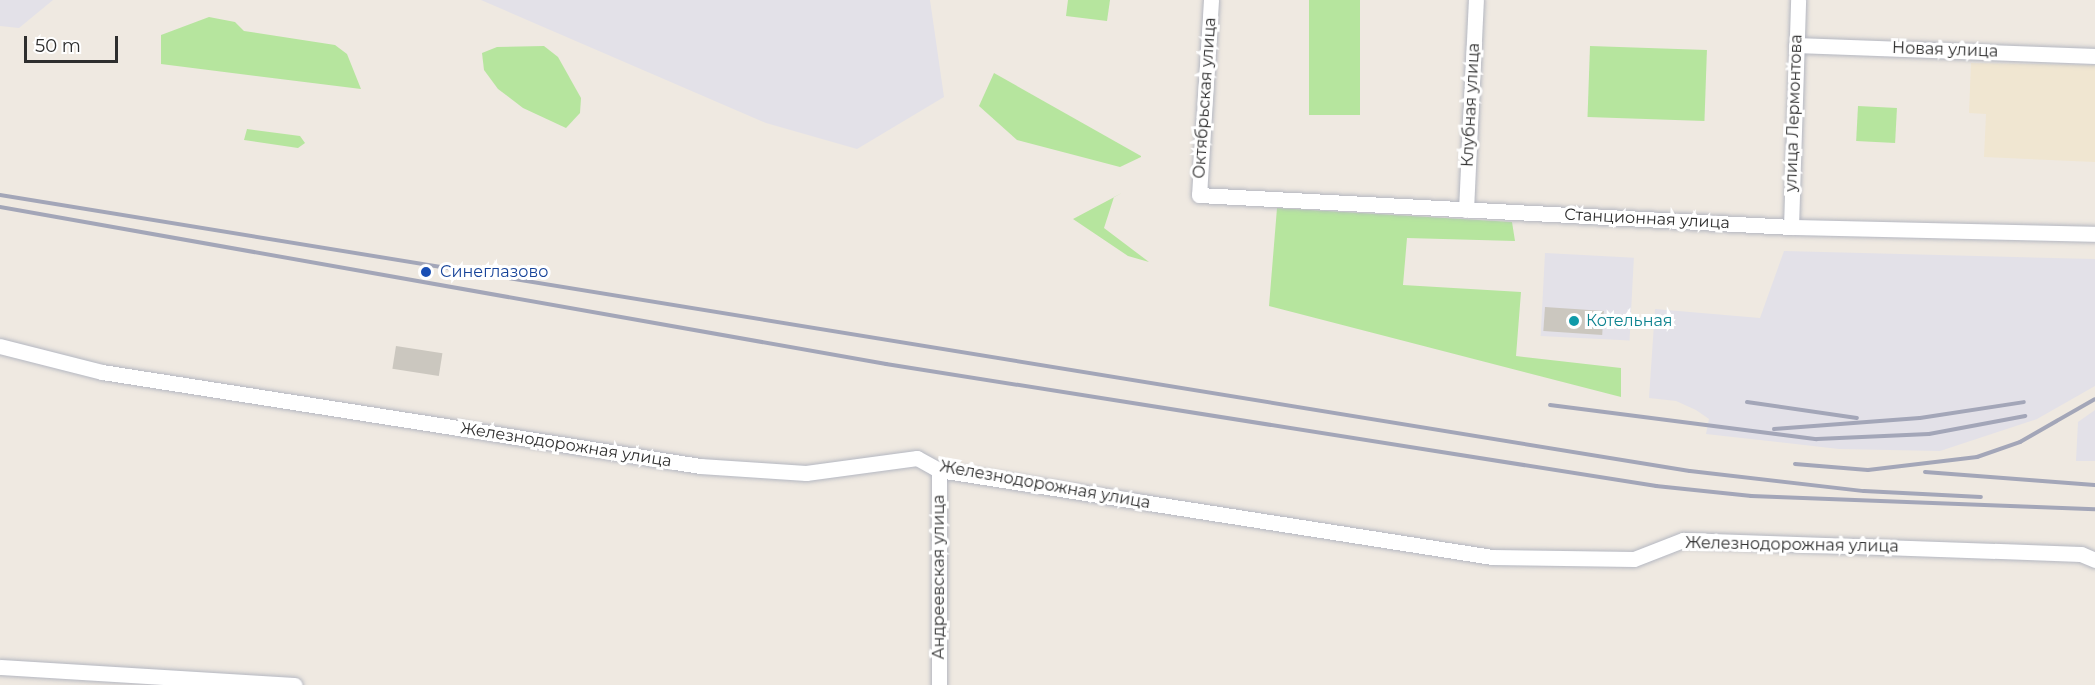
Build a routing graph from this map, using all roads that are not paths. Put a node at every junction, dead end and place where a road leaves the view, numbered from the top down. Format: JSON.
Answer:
{"nodes":[{"id":1,"x":1211,"y":0,"type":"edge"},
{"id":2,"x":1476,"y":0,"type":"edge"},
{"id":3,"x":1798,"y":0,"type":"edge"},
{"id":4,"x":1796,"y":45,"type":"junction"},
{"id":5,"x":2095,"y":56,"type":"edge"},
{"id":6,"x":1199,"y":195,"type":"joint"},
{"id":7,"x":1466,"y":210,"type":"junction"},
{"id":8,"x":1791,"y":227,"type":"junction"},
{"id":9,"x":2095,"y":234,"type":"edge"},
{"id":10,"x":0,"y":346,"type":"edge"},
{"id":11,"x":939,"y":470,"type":"junction"},
{"id":12,"x":2095,"y":560,"type":"edge"},
{"id":13,"x":0,"y":667,"type":"edge"},
{"id":14,"x":294,"y":685,"type":"edge"},
{"id":15,"x":939,"y":685,"type":"edge"}],
"edges":[{"from":1,"to":6,"type":"street","name":"Октябрьская улица"},
{"from":2,"to":7,"type":"street","name":"Клубная улица"},
{"from":3,"to":4,"type":"street","name":"улица Лермонтова"},
{"from":4,"to":5,"type":"street","name":"Новая улица"},
{"from":4,"to":8,"type":"street","name":"улица Лермонтова"},
{"from":6,"to":7,"type":"street","name":"Станционная улица"},
{"from":7,"to":8,"type":"street","name":"Станционная улица"},
{"from":8,"to":9,"type":"street","name":"Станционная улица"},
{"from":10,"to":11,"type":"street","name":"Железнодорожная улица"},
{"from":11,"to":12,"type":"street","name":"Железнодорожная улица"},
{"from":11,"to":15,"type":"street","name":"Андреевская улица"},
{"from":13,"to":14,"type":"street"}]}
